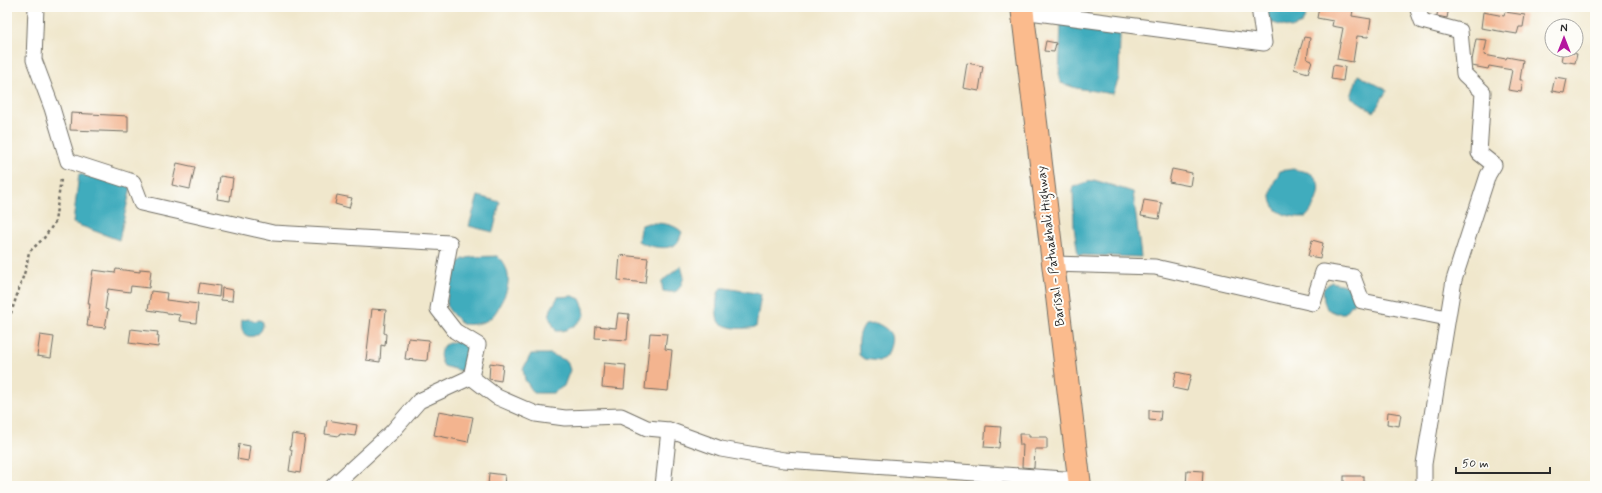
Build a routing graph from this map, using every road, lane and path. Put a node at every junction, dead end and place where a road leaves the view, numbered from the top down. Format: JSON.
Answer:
{"nodes":[{"id":1,"x":36,"y":7,"type":"edge"},
{"id":2,"x":1259,"y":7,"type":"edge"},
{"id":3,"x":1417,"y":7,"type":"edge"},
{"id":4,"x":1022,"y":9,"type":"edge"},
{"id":5,"x":61,"y":179,"type":"dead end"},
{"id":6,"x":1053,"y":264,"type":"junction"},
{"id":7,"x":1447,"y":318,"type":"junction"},
{"id":8,"x":7,"y":325,"type":"edge"},
{"id":9,"x":471,"y":377,"type":"junction"},
{"id":10,"x":669,"y":430,"type":"junction"},
{"id":11,"x":1080,"y":483,"type":"edge"},
{"id":12,"x":333,"y":486,"type":"edge"},
{"id":13,"x":663,"y":486,"type":"edge"},
{"id":14,"x":1424,"y":486,"type":"edge"}],
"edges":[{"from":1,"to":9,"type":"street"},
{"from":2,"to":4,"type":"street"},
{"from":3,"to":7,"type":"street"},
{"from":4,"to":6,"type":"highway","name":"Barisal - Patuakhali Highway"},
{"from":5,"to":8,"type":"path"},
{"from":6,"to":7,"type":"street"},
{"from":6,"to":11,"type":"highway","name":"Barisal - Patuakhali Highway"},
{"from":7,"to":14,"type":"street"},
{"from":9,"to":10,"type":"street"},
{"from":9,"to":12,"type":"street"},
{"from":10,"to":11,"type":"street"},
{"from":10,"to":13,"type":"street"}]}
